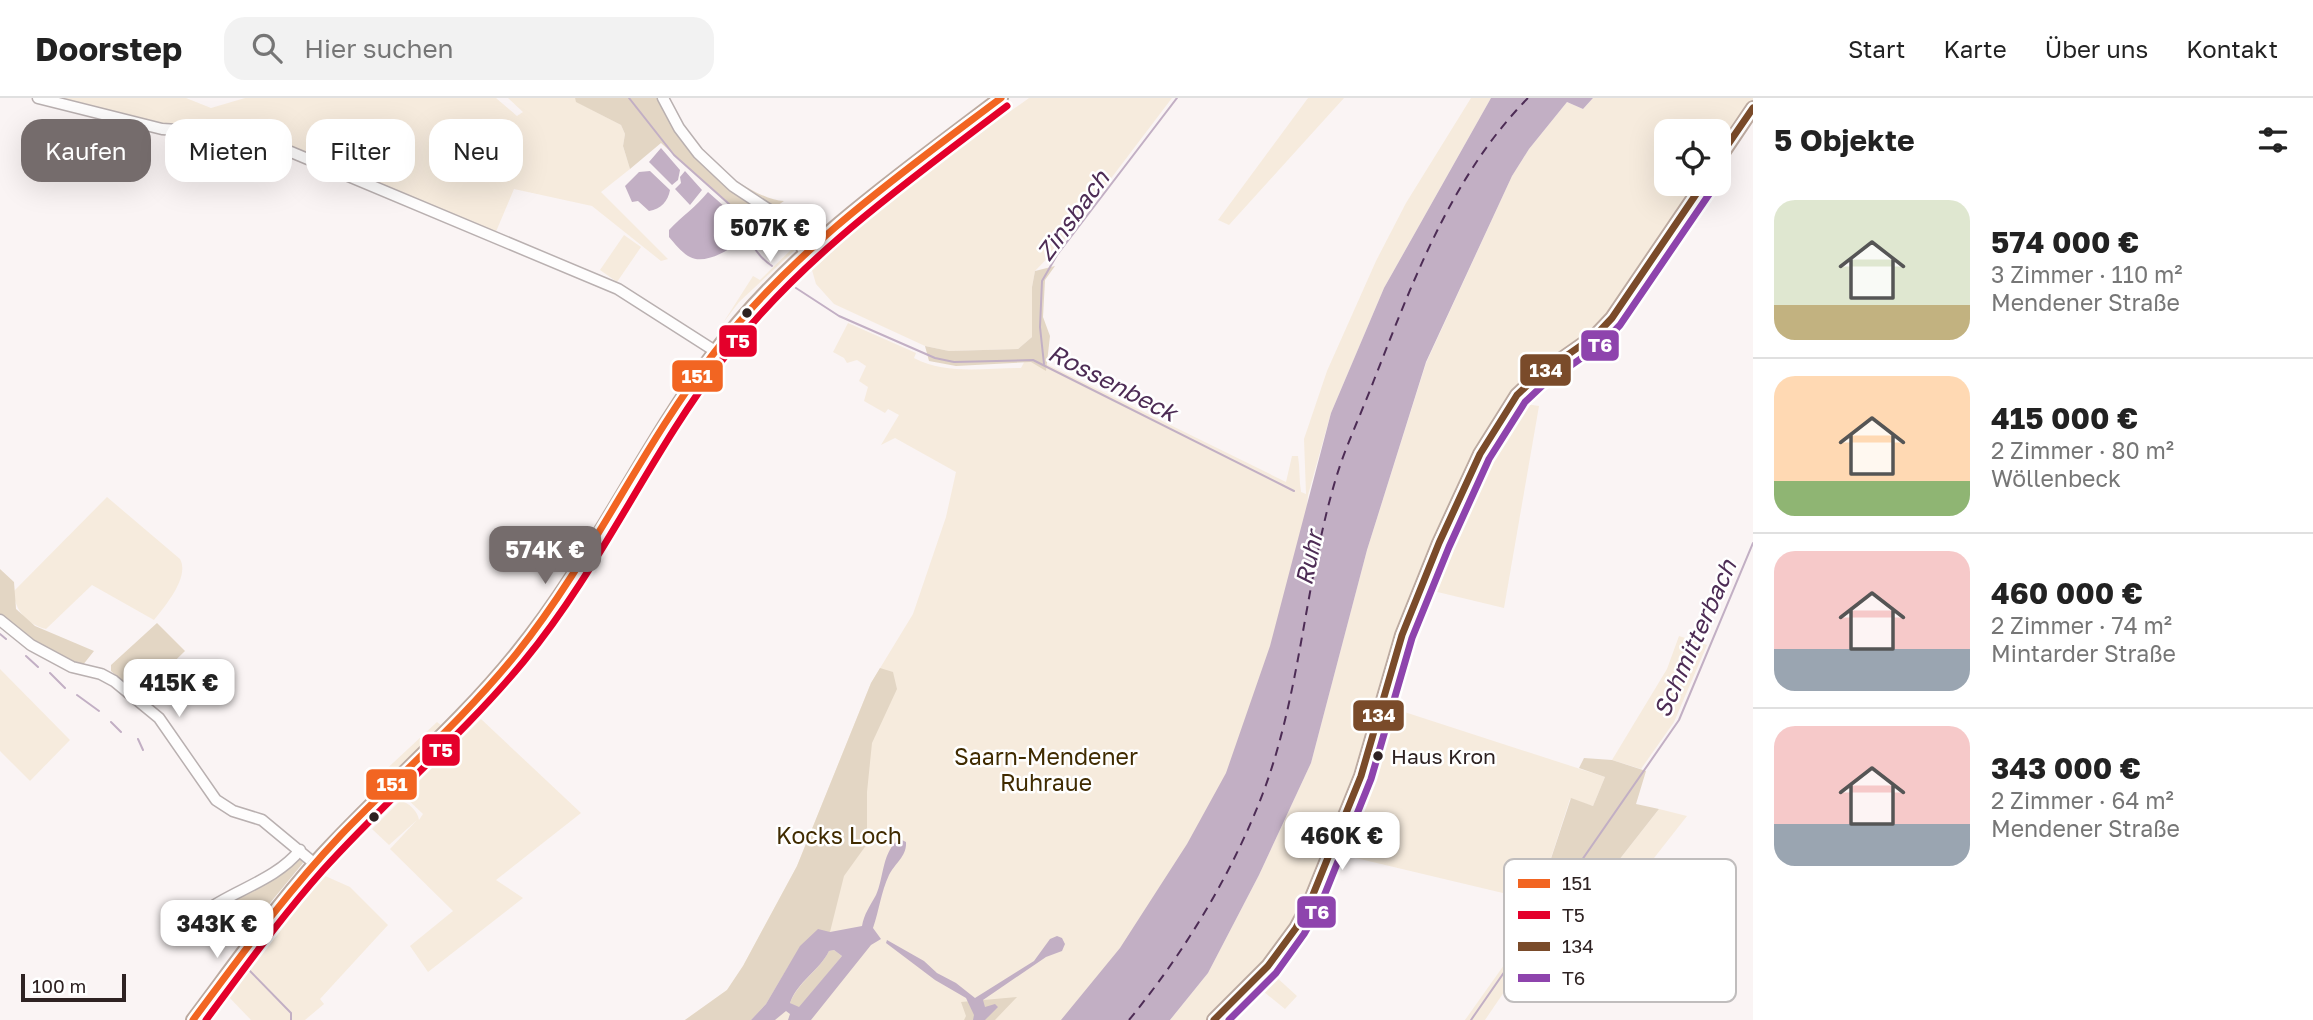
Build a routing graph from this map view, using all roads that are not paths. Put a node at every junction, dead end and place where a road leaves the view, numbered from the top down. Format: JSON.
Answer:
{"nodes":[{"id":1,"x":38,"y":98,"type":"edge"},
{"id":2,"x":663,"y":98,"type":"edge"},
{"id":3,"x":1001,"y":98,"type":"edge"},
{"id":4,"x":1753,"y":108,"type":"edge"},
{"id":5,"x":1731,"y":141,"type":"edge"},
{"id":6,"x":1695,"y":196,"type":"edge"},
{"id":7,"x":804,"y":251,"type":"junction"},
{"id":8,"x":715,"y":351,"type":"junction"},
{"id":9,"x":0,"y":620,"type":"edge"},
{"id":10,"x":300,"y":850,"type":"junction"},
{"id":11,"x":315,"y":864,"type":"junction"},
{"id":12,"x":196,"y":911,"type":"dead end"},
{"id":13,"x":193,"y":1020,"type":"edge"},
{"id":14,"x":1214,"y":1020,"type":"edge"}],
"edges":[{"from":1,"to":8,"type":"street"},
{"from":2,"to":7,"type":"street"},
{"from":3,"to":7,"type":"main road"},
{"from":4,"to":5,"type":"main road"},
{"from":6,"to":14,"type":"main road"},
{"from":7,"to":8,"type":"main road"},
{"from":8,"to":11,"type":"main road"},
{"from":9,"to":10,"type":"street"},
{"from":10,"to":11,"type":"street"},
{"from":10,"to":12,"type":"street"},
{"from":11,"to":13,"type":"main road"}]}
